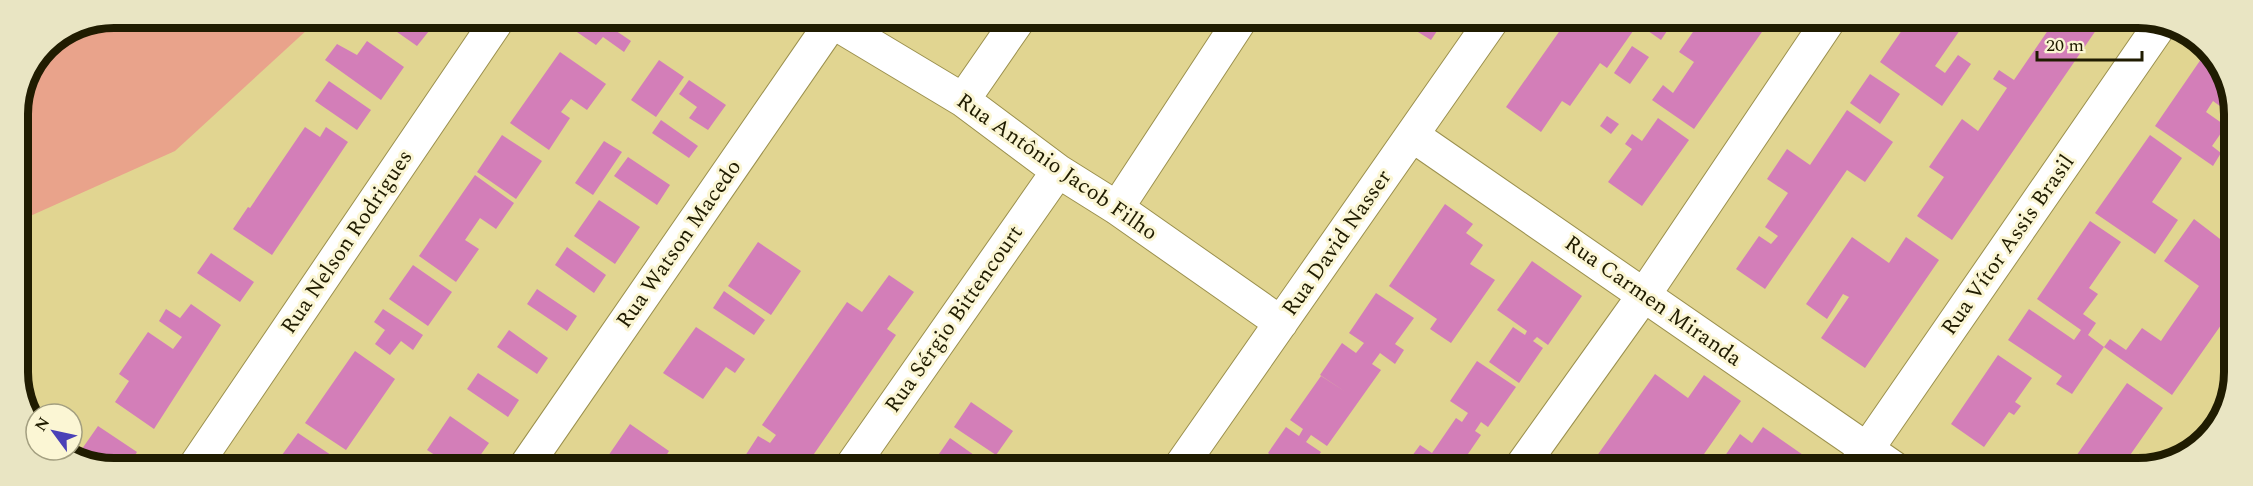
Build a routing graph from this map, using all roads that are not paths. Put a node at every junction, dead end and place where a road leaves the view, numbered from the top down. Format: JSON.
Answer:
{"nodes":[{"id":1,"x":492,"y":28,"type":"edge"},
{"id":2,"x":825,"y":28,"type":"edge"},
{"id":3,"x":843,"y":28,"type":"edge"},
{"id":4,"x":1014,"y":28,"type":"edge"},
{"id":5,"x":1235,"y":28,"type":"edge"},
{"id":6,"x":1486,"y":28,"type":"edge"},
{"id":7,"x":1824,"y":28,"type":"edge"},
{"id":8,"x":2156,"y":30,"type":"edge"},
{"id":9,"x":963,"y":100,"type":"junction"},
{"id":10,"x":1412,"y":135,"type":"junction"},
{"id":11,"x":1058,"y":171,"type":"junction"},
{"id":12,"x":1117,"y":208,"type":"junction"},
{"id":13,"x":1644,"y":295,"type":"junction"},
{"id":14,"x":1281,"y":322,"type":"junction"},
{"id":15,"x":200,"y":458,"type":"edge"},
{"id":16,"x":530,"y":458,"type":"edge"},
{"id":17,"x":856,"y":458,"type":"edge"},
{"id":18,"x":1186,"y":458,"type":"edge"},
{"id":19,"x":1527,"y":458,"type":"edge"},
{"id":20,"x":1861,"y":458,"type":"edge"}],
"edges":[{"from":1,"to":15,"type":"street","name":"Rua Nelson Rodrigues"},
{"from":2,"to":16,"type":"street","name":"Rua Watson Macedo"},
{"from":3,"to":9,"type":"street","name":"Rua Antônio Jacob Filho"},
{"from":4,"to":9,"type":"street"},
{"from":5,"to":12,"type":"street"},
{"from":6,"to":10,"type":"street","name":"Rua David Nasser"},
{"from":7,"to":13,"type":"street"},
{"from":8,"to":20,"type":"street","name":"Rua Vítor Assis Brasil"},
{"from":9,"to":11,"type":"street","name":"Rua Antônio Jacob Filho"},
{"from":10,"to":13,"type":"street","name":"Rua Carmen Miranda"},
{"from":10,"to":14,"type":"street","name":"Rua David Nasser"},
{"from":11,"to":12,"type":"street","name":"Rua Antônio Jacob Filho"},
{"from":11,"to":17,"type":"street","name":"Rua Sérgio Bittencourt"},
{"from":12,"to":14,"type":"street","name":"Rua Antônio Jacob Filho"},
{"from":13,"to":19,"type":"street"},
{"from":13,"to":20,"type":"street","name":"Rua Carmen Miranda"},
{"from":14,"to":18,"type":"street","name":"Rua David Nasser"}]}
